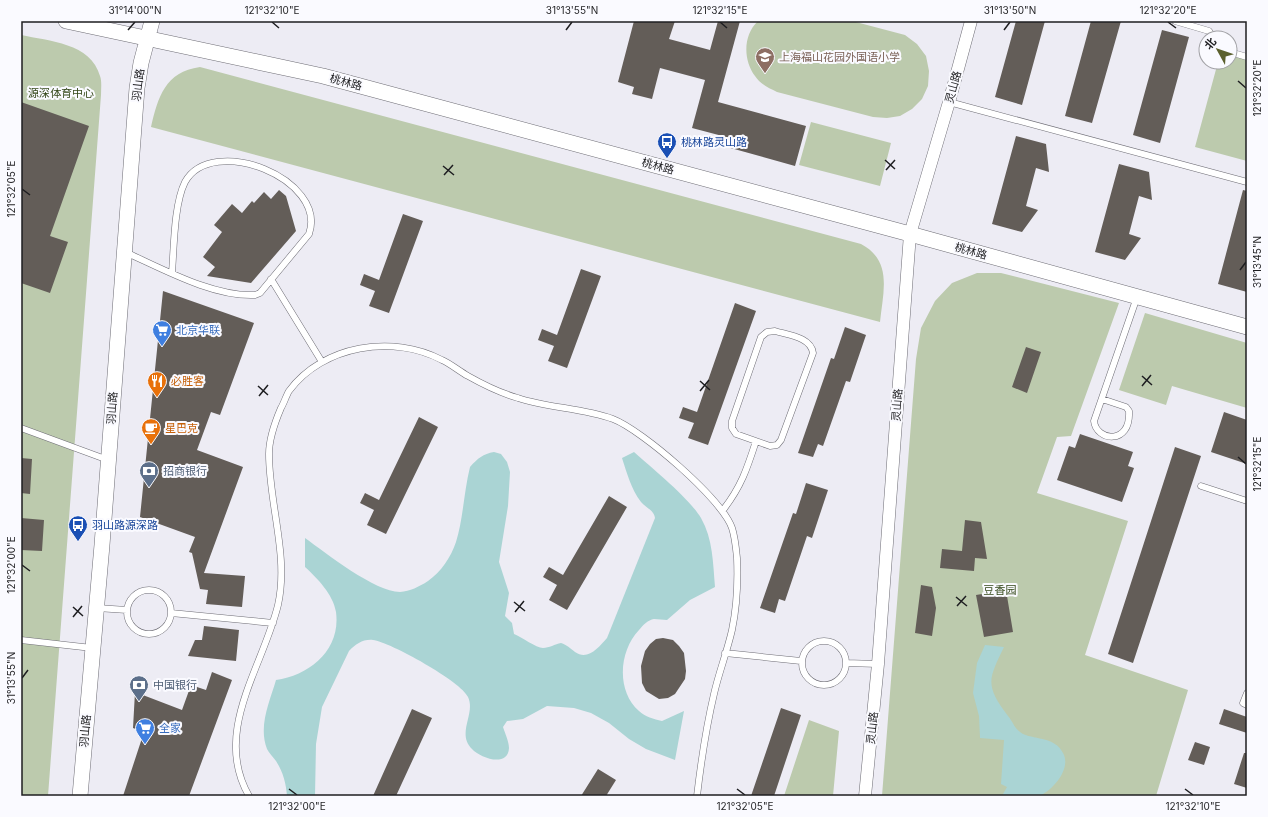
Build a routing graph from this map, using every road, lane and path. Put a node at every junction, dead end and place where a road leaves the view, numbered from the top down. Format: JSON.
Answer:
{"nodes":[{"id":1,"x":66,"y":21,"type":"edge"},
{"id":2,"x":152,"y":21,"type":"edge"},
{"id":3,"x":971,"y":21,"type":"edge"},
{"id":4,"x":1175,"y":21,"type":"edge"},
{"id":5,"x":1209,"y":30,"type":"edge"},
{"id":6,"x":147,"y":38,"type":"junction"},
{"id":7,"x":949,"y":102,"type":"junction"},
{"id":8,"x":1247,"y":182,"type":"edge"},
{"id":9,"x":910,"y":234,"type":"junction"},
{"id":10,"x":124,"y":252,"type":"junction"},
{"id":11,"x":172,"y":272,"type":"junction"},
{"id":12,"x":272,"y":279,"type":"junction"},
{"id":13,"x":1137,"y":297,"type":"junction"},
{"id":14,"x":1247,"y":327,"type":"edge"},
{"id":15,"x":322,"y":362,"type":"junction"},
{"id":16,"x":1102,"y":399,"type":"junction"},
{"id":17,"x":21,"y":428,"type":"edge"},
{"id":18,"x":756,"y":441,"type":"junction"},
{"id":19,"x":108,"y":460,"type":"junction"},
{"id":20,"x":1201,"y":486,"type":"dead end"},
{"id":21,"x":1247,"y":501,"type":"edge"},
{"id":22,"x":723,"y":510,"type":"junction"},
{"id":23,"x":95,"y":608,"type":"junction"},
{"id":24,"x":126,"y":610,"type":"junction"},
{"id":25,"x":171,"y":613,"type":"junction"},
{"id":26,"x":273,"y":623,"type":"junction"},
{"id":27,"x":21,"y":640,"type":"edge"},
{"id":28,"x":92,"y":648,"type":"junction"},
{"id":29,"x":725,"y":653,"type":"junction"},
{"id":30,"x":801,"y":661,"type":"junction"},
{"id":31,"x":846,"y":663,"type":"junction"},
{"id":32,"x":878,"y":664,"type":"junction"},
{"id":33,"x":1247,"y":693,"type":"edge"},
{"id":34,"x":1247,"y":705,"type":"edge"},
{"id":35,"x":80,"y":796,"type":"edge"},
{"id":36,"x":249,"y":796,"type":"edge"},
{"id":37,"x":697,"y":796,"type":"edge"},
{"id":38,"x":865,"y":796,"type":"edge"}],
"edges":[{"from":1,"to":6,"type":"street","name":"桃林路"},
{"from":2,"to":6,"type":"street","name":"羽山路"},
{"from":3,"to":7,"type":"street","name":"灵山路"},
{"from":4,"to":5,"type":"lane"},
{"from":6,"to":9,"type":"street","name":"桃林路"},
{"from":6,"to":10,"type":"street","name":"羽山路"},
{"from":7,"to":8,"type":"lane"},
{"from":7,"to":9,"type":"street","name":"灵山路"},
{"from":9,"to":13,"type":"street","name":"桃林路"},
{"from":9,"to":32,"type":"street","name":"灵山路"},
{"from":10,"to":11,"type":"lane"},
{"from":10,"to":19,"type":"street","name":"羽山路"},
{"from":11,"to":12,"type":"lane"},
{"from":11,"to":12,"type":"lane"},
{"from":12,"to":15,"type":"lane"},
{"from":13,"to":14,"type":"street","name":"桃林路"},
{"from":13,"to":16,"type":"lane"},
{"from":15,"to":22,"type":"lane"},
{"from":15,"to":26,"type":"lane"},
{"from":16,"to":16,"type":"lane"},
{"from":17,"to":19,"type":"lane"},
{"from":18,"to":18,"type":"lane"},
{"from":18,"to":22,"type":"lane"},
{"from":19,"to":23,"type":"street","name":"羽山路"},
{"from":20,"to":21,"type":"lane"},
{"from":22,"to":29,"type":"lane"},
{"from":23,"to":24,"type":"lane"},
{"from":23,"to":28,"type":"street","name":"羽山路"},
{"from":24,"to":25,"type":"lane"},
{"from":24,"to":25,"type":"lane"},
{"from":25,"to":26,"type":"lane"},
{"from":26,"to":36,"type":"lane"},
{"from":27,"to":28,"type":"lane"},
{"from":28,"to":35,"type":"street","name":"羽山路"},
{"from":29,"to":30,"type":"lane"},
{"from":29,"to":37,"type":"lane"},
{"from":30,"to":31,"type":"lane"},
{"from":30,"to":31,"type":"lane"},
{"from":31,"to":32,"type":"lane"},
{"from":32,"to":38,"type":"street","name":"灵山路"},
{"from":33,"to":34,"type":"lane"}]}
